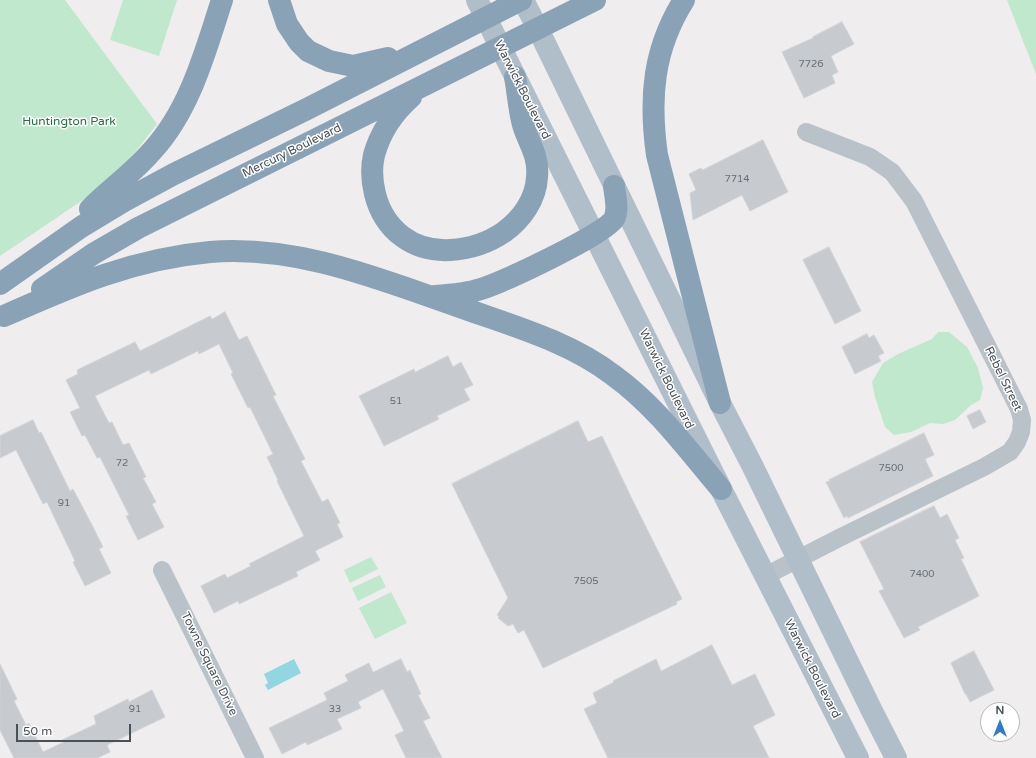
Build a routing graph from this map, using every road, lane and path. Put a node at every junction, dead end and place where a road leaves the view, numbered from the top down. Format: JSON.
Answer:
{"nodes":[{"id":1,"x":222,"y":0,"type":"edge"},
{"id":2,"x":279,"y":0,"type":"edge"},
{"id":3,"x":477,"y":0,"type":"edge"},
{"id":4,"x":522,"y":0,"type":"edge"},
{"id":5,"x":684,"y":0,"type":"edge"},
{"id":6,"x":592,"y":1,"type":"edge"},
{"id":7,"x":432,"y":45,"type":"junction"},
{"id":8,"x":515,"y":77,"type":"junction"},
{"id":9,"x":424,"y":86,"type":"junction"},
{"id":10,"x":806,"y":132,"type":"dead end"},
{"id":11,"x":614,"y":186,"type":"junction"},
{"id":12,"x":594,"y":235,"type":"junction"},
{"id":13,"x":51,"y":248,"type":"junction"},
{"id":14,"x":0,"y":284,"type":"edge"},
{"id":15,"x":428,"y":296,"type":"junction"},
{"id":16,"x":2,"y":318,"type":"edge"},
{"id":17,"x":720,"y":403,"type":"junction"},
{"id":18,"x":721,"y":489,"type":"junction"},
{"id":19,"x":798,"y":558,"type":"junction"},
{"id":20,"x":162,"y":570,"type":"dead end"},
{"id":21,"x":766,"y":576,"type":"junction"},
{"id":22,"x":256,"y":758,"type":"edge"},
{"id":23,"x":858,"y":758,"type":"edge"},
{"id":24,"x":896,"y":758,"type":"edge"}],
"edges":[{"from":1,"to":13,"type":"highway"},
{"from":2,"to":7,"type":"highway"},
{"from":3,"to":8,"type":"main road","name":"Warwick Boulevard"},
{"from":4,"to":7,"type":"highway"},
{"from":4,"to":11,"type":"main road"},
{"from":5,"to":17,"type":"highway"},
{"from":6,"to":9,"type":"highway","name":"Mercury Boulevard"},
{"from":7,"to":13,"type":"highway"},
{"from":8,"to":9,"type":"highway"},
{"from":8,"to":12,"type":"main road","name":"Warwick Boulevard"},
{"from":9,"to":16,"type":"highway","name":"Mercury Boulevard"},
{"from":10,"to":19,"type":"street","name":"Rebel Street"},
{"from":11,"to":12,"type":"highway"},
{"from":11,"to":17,"type":"main road"},
{"from":12,"to":15,"type":"highway"},
{"from":12,"to":18,"type":"main road","name":"Warwick Boulevard"},
{"from":13,"to":14,"type":"highway"},
{"from":15,"to":16,"type":"highway"},
{"from":15,"to":18,"type":"highway"},
{"from":17,"to":19,"type":"main road"},
{"from":18,"to":21,"type":"main road","name":"Warwick Boulevard"},
{"from":19,"to":21,"type":"street","name":"Rebel Street"},
{"from":19,"to":24,"type":"main road"},
{"from":20,"to":22,"type":"street","name":"Towne Square Drive"},
{"from":21,"to":23,"type":"main road","name":"Warwick Boulevard"}]}
